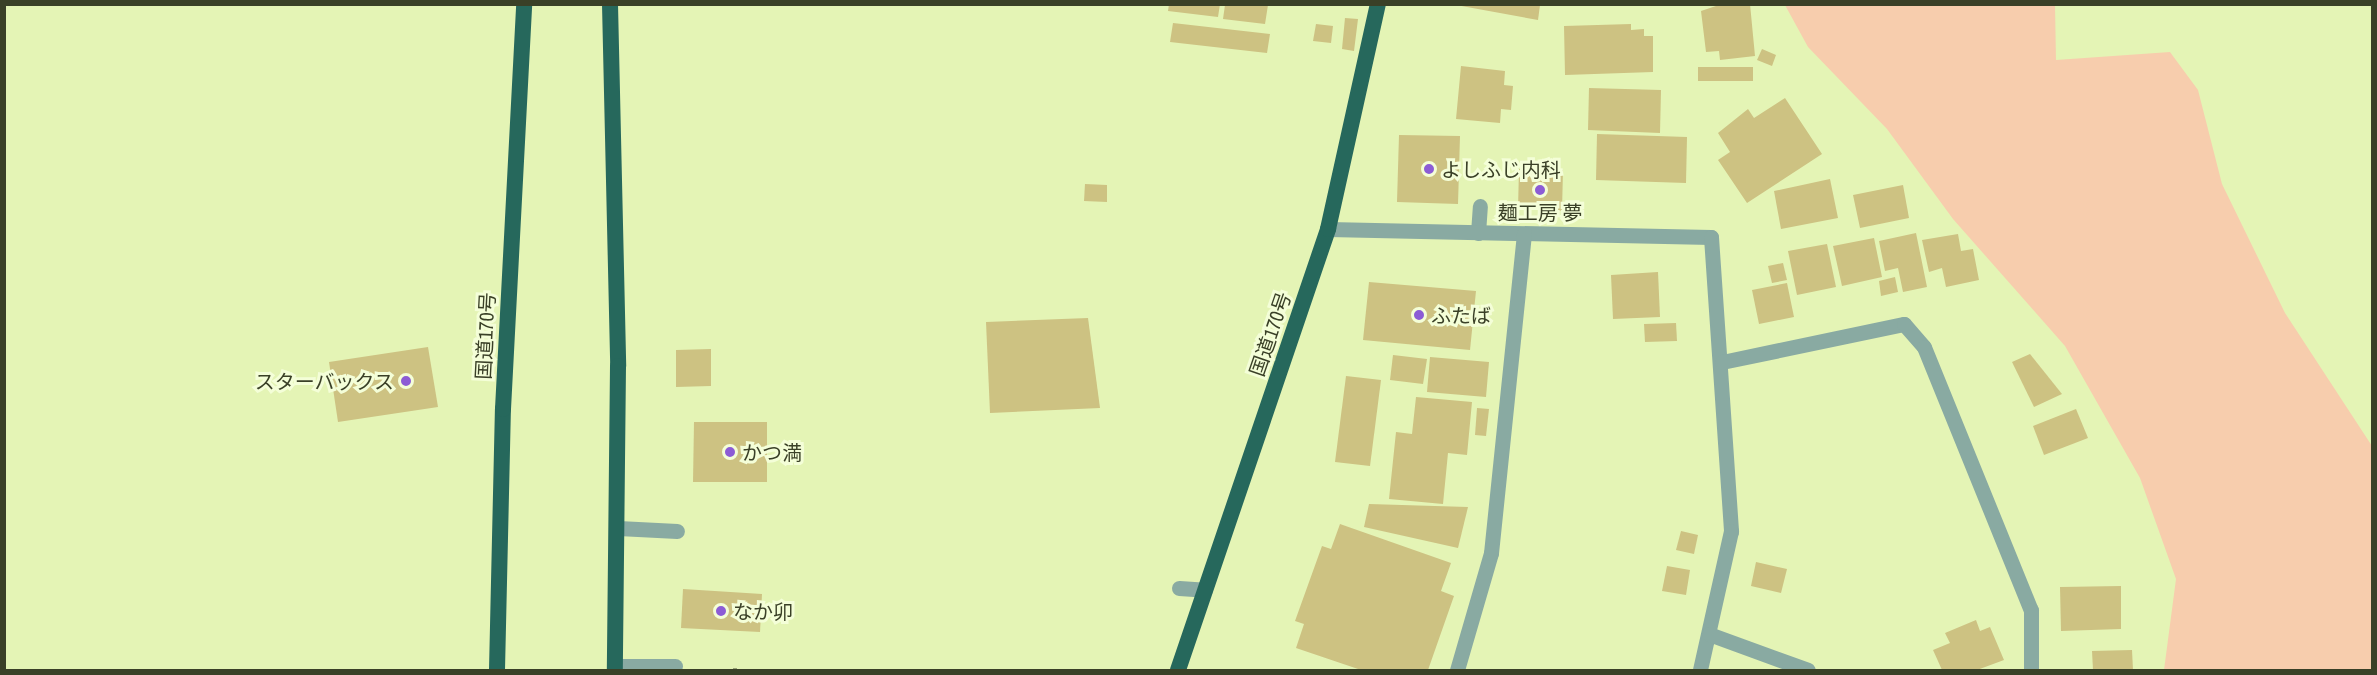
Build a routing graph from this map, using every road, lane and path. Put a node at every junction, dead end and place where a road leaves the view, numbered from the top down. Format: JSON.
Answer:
{"nodes":[{"id":1,"x":524,"y":4,"type":"edge"},
{"id":2,"x":610,"y":4,"type":"edge"},
{"id":3,"x":1378,"y":4,"type":"edge"},
{"id":4,"x":1480,"y":206,"type":"dead end"},
{"id":5,"x":1328,"y":229,"type":"junction"},
{"id":6,"x":1479,"y":233,"type":"junction"},
{"id":7,"x":1524,"y":234,"type":"junction"},
{"id":8,"x":1722,"y":362,"type":"junction"},
{"id":9,"x":618,"y":528,"type":"junction"},
{"id":10,"x":677,"y":531,"type":"dead end"},
{"id":11,"x":1179,"y":588,"type":"dead end"},
{"id":12,"x":1205,"y":590,"type":"junction"},
{"id":13,"x":1709,"y":634,"type":"junction"},
{"id":14,"x":675,"y":666,"type":"dead end"},
{"id":15,"x":615,"y":668,"type":"edge"},
{"id":16,"x":497,"y":670,"type":"edge"},
{"id":17,"x":1178,"y":670,"type":"edge"},
{"id":18,"x":1457,"y":670,"type":"edge"},
{"id":19,"x":1700,"y":670,"type":"edge"},
{"id":20,"x":1808,"y":670,"type":"edge"},
{"id":21,"x":2031,"y":670,"type":"edge"}],
"edges":[{"from":1,"to":16,"type":"highway","name":"国道170号"},
{"from":2,"to":9,"type":"highway"},
{"from":3,"to":5,"type":"highway","name":"国道170号"},
{"from":4,"to":6,"type":"street"},
{"from":5,"to":6,"type":"street"},
{"from":5,"to":12,"type":"highway","name":"国道170号"},
{"from":6,"to":7,"type":"street"},
{"from":7,"to":8,"type":"street"},
{"from":7,"to":18,"type":"street"},
{"from":8,"to":13,"type":"street"},
{"from":8,"to":21,"type":"street"},
{"from":9,"to":10,"type":"street"},
{"from":9,"to":15,"type":"highway"},
{"from":11,"to":12,"type":"street"},
{"from":12,"to":17,"type":"highway","name":"国道170号"},
{"from":13,"to":19,"type":"street"},
{"from":13,"to":20,"type":"street"},
{"from":14,"to":15,"type":"street"}]}
